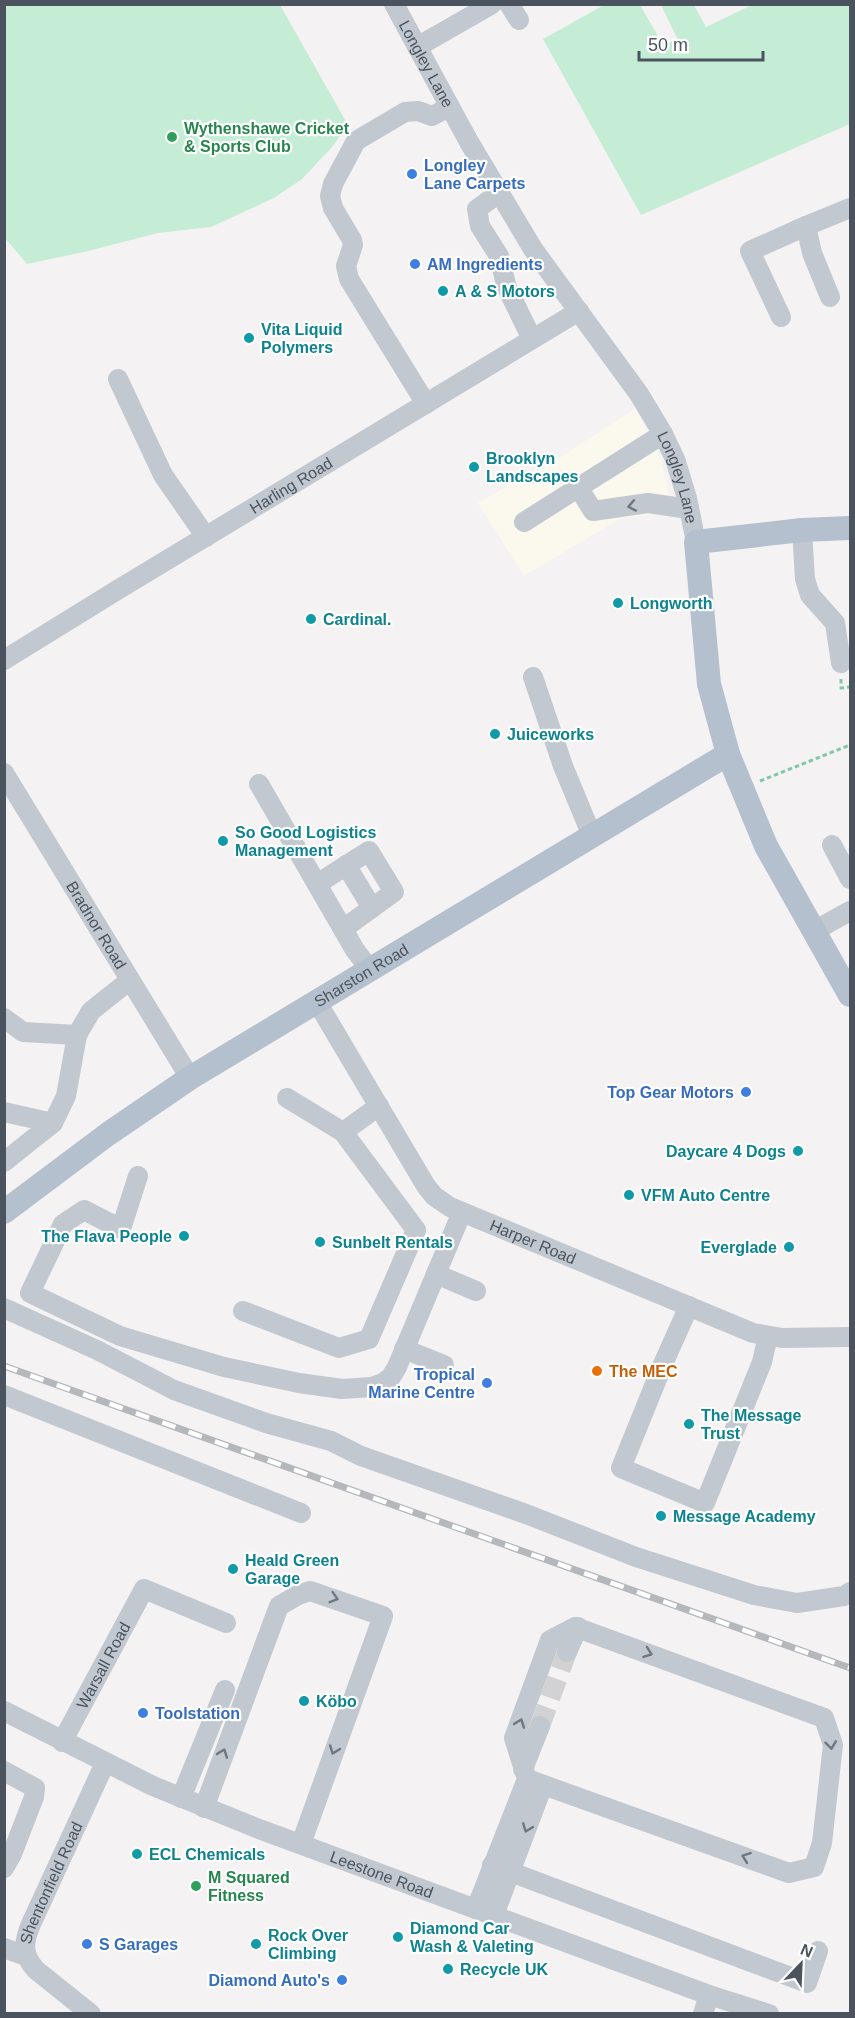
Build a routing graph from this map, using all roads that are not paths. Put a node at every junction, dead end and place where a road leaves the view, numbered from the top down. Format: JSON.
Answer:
{"nodes":[{"id":1,"x":394,"y":4,"type":"edge"},
{"id":2,"x":492,"y":4,"type":"edge"},
{"id":3,"x":417,"y":47,"type":"junction"},
{"id":4,"x":449,"y":107,"type":"junction"},
{"id":5,"x":500,"y":194,"type":"junction"},
{"id":6,"x":850,"y":208,"type":"edge"},
{"id":7,"x":806,"y":226,"type":"junction"},
{"id":8,"x":830,"y":297,"type":"dead end"},
{"id":9,"x":579,"y":311,"type":"junction"},
{"id":10,"x":781,"y":317,"type":"dead end"},
{"id":11,"x":532,"y":339,"type":"junction"},
{"id":12,"x":118,"y":380,"type":"dead end"},
{"id":13,"x":426,"y":404,"type":"junction"},
{"id":14,"x":663,"y":434,"type":"junction"},
{"id":15,"x":578,"y":487,"type":"junction"},
{"id":16,"x":689,"y":509,"type":"junction"},
{"id":17,"x":524,"y":522,"type":"dead end"},
{"id":18,"x":850,"y":528,"type":"edge"},
{"id":19,"x":802,"y":530,"type":"junction"},
{"id":20,"x":206,"y":537,"type":"junction"},
{"id":21,"x":696,"y":542,"type":"junction"},
{"id":22,"x":843,"y":621,"type":"edge"},
{"id":23,"x":4,"y":660,"type":"edge"},
{"id":24,"x":841,"y":663,"type":"dead end"},
{"id":25,"x":533,"y":677,"type":"dead end"},
{"id":26,"x":728,"y":754,"type":"junction"},
{"id":27,"x":4,"y":773,"type":"edge"},
{"id":28,"x":260,"y":784,"type":"dead end"},
{"id":29,"x":592,"y":836,"type":"junction"},
{"id":30,"x":832,"y":845,"type":"dead end"},
{"id":31,"x":346,"y":865,"type":"junction"},
{"id":32,"x":850,"y":879,"type":"edge"},
{"id":33,"x":317,"y":884,"type":"junction"},
{"id":34,"x":372,"y":908,"type":"junction"},
{"id":35,"x":850,"y":911,"type":"edge"},
{"id":36,"x":343,"y":929,"type":"junction"},
{"id":37,"x":814,"y":931,"type":"junction"},
{"id":38,"x":369,"y":970,"type":"junction"},
{"id":39,"x":130,"y":980,"type":"junction"},
{"id":40,"x":850,"y":995,"type":"edge"},
{"id":41,"x":317,"y":1002,"type":"junction"},
{"id":42,"x":4,"y":1018,"type":"edge"},
{"id":43,"x":77,"y":1035,"type":"junction"},
{"id":44,"x":190,"y":1078,"type":"junction"},
{"id":45,"x":287,"y":1098,"type":"dead end"},
{"id":46,"x":379,"y":1106,"type":"junction"},
{"id":47,"x":4,"y":1112,"type":"edge"},
{"id":48,"x":53,"y":1123,"type":"junction"},
{"id":49,"x":343,"y":1132,"type":"junction"},
{"id":50,"x":4,"y":1162,"type":"edge"},
{"id":51,"x":138,"y":1176,"type":"dead end"},
{"id":52,"x":4,"y":1212,"type":"edge"},
{"id":53,"x":462,"y":1212,"type":"junction"},
{"id":54,"x":436,"y":1274,"type":"junction"},
{"id":55,"x":476,"y":1291,"type":"dead end"},
{"id":56,"x":689,"y":1306,"type":"junction"},
{"id":57,"x":4,"y":1308,"type":"edge"},
{"id":58,"x":243,"y":1311,"type":"dead end"},
{"id":59,"x":768,"y":1336,"type":"junction"},
{"id":60,"x":850,"y":1337,"type":"edge"},
{"id":61,"x":404,"y":1349,"type":"junction"},
{"id":62,"x":444,"y":1365,"type":"dead end"},
{"id":63,"x":4,"y":1395,"type":"edge"},
{"id":64,"x":301,"y":1513,"type":"dead end"},
{"id":65,"x":850,"y":1592,"type":"edge"},
{"id":66,"x":226,"y":1623,"type":"dead end"},
{"id":67,"x":578,"y":1627,"type":"junction"},
{"id":68,"x":567,"y":1652,"type":"tunnel mouth"},
{"id":69,"x":225,"y":1690,"type":"dead end"},
{"id":70,"x":4,"y":1711,"type":"edge"},
{"id":71,"x":540,"y":1726,"type":"tunnel mouth"},
{"id":72,"x":62,"y":1742,"type":"junction"},
{"id":73,"x":105,"y":1763,"type":"junction"},
{"id":74,"x":4,"y":1771,"type":"edge"},
{"id":75,"x":531,"y":1778,"type":"junction"},
{"id":76,"x":181,"y":1798,"type":"junction"},
{"id":77,"x":204,"y":1808,"type":"junction"},
{"id":78,"x":301,"y":1844,"type":"junction"},
{"id":79,"x":4,"y":1868,"type":"edge"},
{"id":80,"x":501,"y":1868,"type":"junction"},
{"id":81,"x":485,"y":1912,"type":"junction"},
{"id":82,"x":4,"y":1948,"type":"edge"},
{"id":83,"x":818,"y":1951,"type":"dead end"},
{"id":84,"x":26,"y":1956,"type":"junction"},
{"id":85,"x":710,"y":1995,"type":"junction"},
{"id":86,"x":91,"y":2013,"type":"edge"},
{"id":87,"x":703,"y":2013,"type":"edge"},
{"id":88,"x":769,"y":2013,"type":"edge"}],
"edges":[{"from":1,"to":3,"type":"street","name":"Longley Lane"},
{"from":2,"to":3,"type":"street"},
{"from":3,"to":4,"type":"street","name":"Longley Lane"},
{"from":4,"to":5,"type":"street","name":"Longley Lane"},
{"from":4,"to":13,"type":"street"},
{"from":5,"to":9,"type":"street","name":"Longley Lane"},
{"from":5,"to":11,"type":"street"},
{"from":6,"to":7,"type":"street"},
{"from":7,"to":8,"type":"street"},
{"from":7,"to":10,"type":"street"},
{"from":9,"to":11,"type":"street","name":"Harling Road"},
{"from":9,"to":14,"type":"street","name":"Longley Lane"},
{"from":11,"to":13,"type":"street","name":"Harling Road"},
{"from":12,"to":20,"type":"street"},
{"from":13,"to":20,"type":"street","name":"Harling Road"},
{"from":14,"to":15,"type":"street"},
{"from":14,"to":16,"type":"street","name":"Longley Lane"},
{"from":16,"to":15,"type":"street","one_way":true},
{"from":15,"to":17,"type":"street"},
{"from":16,"to":21,"type":"street","name":"Longley Lane"},
{"from":18,"to":19,"type":"main road"},
{"from":19,"to":21,"type":"main road"},
{"from":19,"to":22,"type":"street"},
{"from":20,"to":23,"type":"street","name":"Harling Road"},
{"from":21,"to":26,"type":"main road","name":"Longley Lane"},
{"from":22,"to":24,"type":"street"},
{"from":25,"to":29,"type":"street"},
{"from":26,"to":29,"type":"main road","name":"Sharston Road"},
{"from":26,"to":37,"type":"main road","name":"Longley Lane"},
{"from":27,"to":39,"type":"street","name":"Bradnor Road"},
{"from":28,"to":33,"type":"street"},
{"from":29,"to":38,"type":"main road","name":"Sharston Road"},
{"from":30,"to":32,"type":"street"},
{"from":31,"to":33,"type":"street"},
{"from":31,"to":34,"type":"street"},
{"from":31,"to":34,"type":"street"},
{"from":33,"to":36,"type":"street"},
{"from":34,"to":36,"type":"street"},
{"from":35,"to":37,"type":"street"},
{"from":36,"to":38,"type":"street"},
{"from":37,"to":40,"type":"main road","name":"Longley Lane"},
{"from":38,"to":41,"type":"main road","name":"Sharston Road"},
{"from":39,"to":43,"type":"street"},
{"from":39,"to":44,"type":"street","name":"Bradnor Road"},
{"from":41,"to":44,"type":"main road","name":"Sharston Road"},
{"from":41,"to":46,"type":"street","name":"Harper Road"},
{"from":42,"to":43,"type":"street"},
{"from":43,"to":48,"type":"street"},
{"from":44,"to":52,"type":"main road","name":"Sharston Road"},
{"from":45,"to":49,"type":"street"},
{"from":46,"to":49,"type":"street"},
{"from":46,"to":53,"type":"street","name":"Harper Road"},
{"from":47,"to":48,"type":"street"},
{"from":48,"to":50,"type":"street"},
{"from":49,"to":58,"type":"street"},
{"from":51,"to":61,"type":"street"},
{"from":53,"to":54,"type":"street"},
{"from":53,"to":56,"type":"street","name":"Harper Road"},
{"from":54,"to":55,"type":"street"},
{"from":54,"to":61,"type":"street"},
{"from":56,"to":59,"type":"street","name":"Harper Road"},
{"from":56,"to":59,"type":"street"},
{"from":57,"to":65,"type":"street"},
{"from":59,"to":60,"type":"street","name":"Harper Road"},
{"from":61,"to":62,"type":"street"},
{"from":63,"to":64,"type":"street"},
{"from":66,"to":72,"type":"street","name":"Warsall Road"},
{"from":67,"to":68,"type":"street"},
{"from":75,"to":67,"type":"street","one_way":true},
{"from":67,"to":75,"type":"street","one_way":true},
{"from":69,"to":76,"type":"street"},
{"from":70,"to":72,"type":"street","name":"Leestone Road"},
{"from":71,"to":75,"type":"street"},
{"from":72,"to":73,"type":"street","name":"Leestone Road"},
{"from":73,"to":76,"type":"street","name":"Leestone Road"},
{"from":73,"to":84,"type":"street","name":"Shentonfield Road"},
{"from":74,"to":79,"type":"street"},
{"from":75,"to":80,"type":"street"},
{"from":76,"to":77,"type":"street","name":"Leestone Road"},
{"from":77,"to":78,"type":"street","name":"Leestone Road"},
{"from":77,"to":78,"type":"street","one_way":true},
{"from":78,"to":81,"type":"street","name":"Leestone Road"},
{"from":80,"to":81,"type":"street"},
{"from":80,"to":83,"type":"street"},
{"from":81,"to":85,"type":"street","name":"Leestone Road"},
{"from":82,"to":84,"type":"street"},
{"from":84,"to":86,"type":"street","name":"Shentonfield Road"},
{"from":85,"to":87,"type":"street"},
{"from":85,"to":88,"type":"street","name":"Leestone Road"}]}
